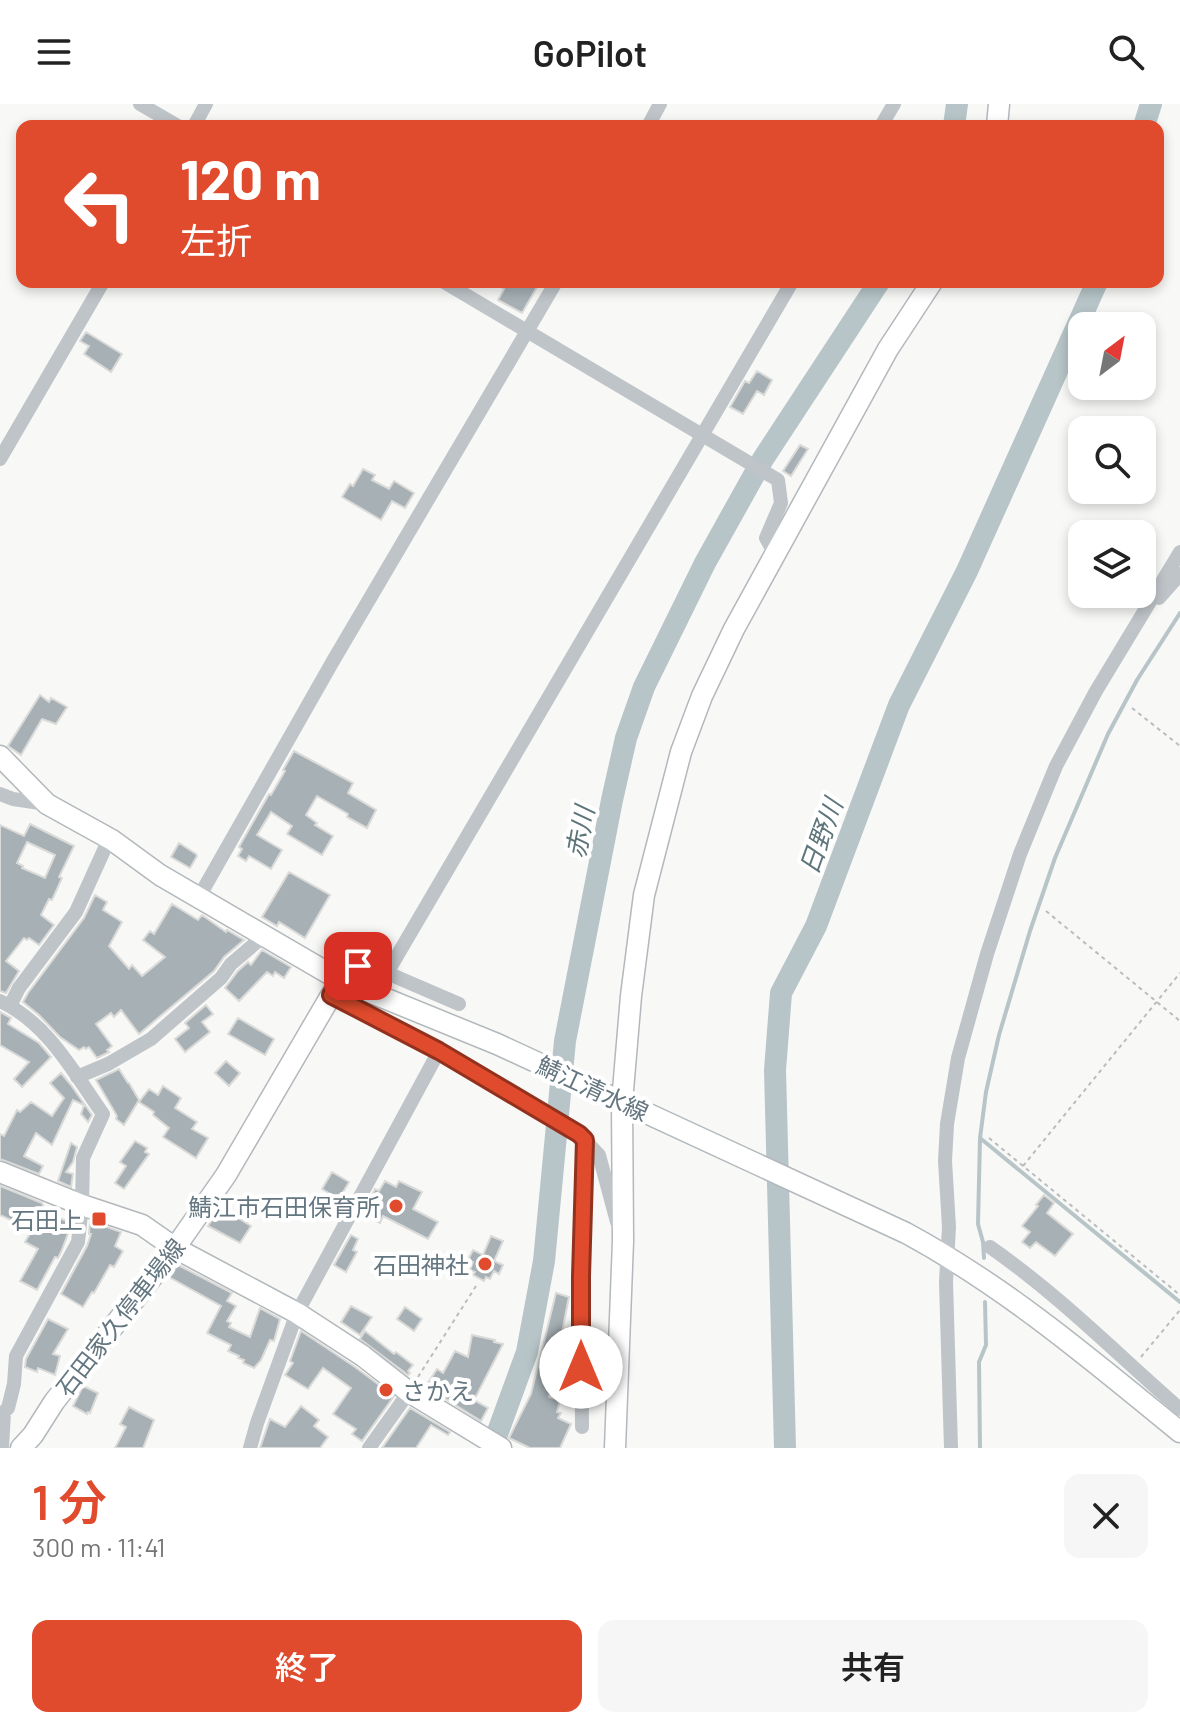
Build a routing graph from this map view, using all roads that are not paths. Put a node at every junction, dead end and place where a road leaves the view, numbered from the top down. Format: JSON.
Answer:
{"nodes":[{"id":1,"x":140,"y":104,"type":"edge"},
{"id":2,"x":168,"y":120,"type":"edge"},
{"id":3,"x":100,"y":288,"type":"edge"},
{"id":4,"x":454,"y":288,"type":"edge"},
{"id":5,"x":552,"y":288,"type":"edge"},
{"id":6,"x":788,"y":288,"type":"edge"},
{"id":7,"x":928,"y":288,"type":"edge"},
{"id":8,"x":527,"y":331,"type":"junction"},
{"id":9,"x":702,"y":433,"type":"junction"},
{"id":10,"x":0,"y":459,"type":"edge"},
{"id":11,"x":1180,"y":552,"type":"edge"},
{"id":12,"x":775,"y":554,"type":"junction"},
{"id":13,"x":1180,"y":574,"type":"edge"},
{"id":14,"x":1143,"y":611,"type":"junction"},
{"id":15,"x":0,"y":756,"type":"edge"},
{"id":16,"x":0,"y":794,"type":"edge"},
{"id":17,"x":47,"y":804,"type":"junction"},
{"id":18,"x":112,"y":840,"type":"junction"},
{"id":19,"x":199,"y":897,"type":"junction"},
{"id":20,"x":265,"y":935,"type":"junction"},
{"id":21,"x":387,"y":973,"type":"junction"},
{"id":22,"x":339,"y":986,"type":"junction"},
{"id":23,"x":5,"y":1003,"type":"edge"},
{"id":24,"x":459,"y":1004,"type":"dead end"},
{"id":25,"x":439,"y":1051,"type":"junction"},
{"id":26,"x":77,"y":1077,"type":"junction"},
{"id":27,"x":631,"y":1106,"type":"junction"},
{"id":28,"x":585,"y":1140,"type":"junction"},
{"id":29,"x":0,"y":1172,"type":"edge"},
{"id":30,"x":82,"y":1205,"type":"junction"},
{"id":31,"x":623,"y":1241,"type":"junction"},
{"id":32,"x":990,"y":1247,"type":"dead end"},
{"id":33,"x":175,"y":1248,"type":"junction"},
{"id":34,"x":947,"y":1256,"type":"junction"},
{"id":35,"x":297,"y":1313,"type":"junction"},
{"id":36,"x":409,"y":1392,"type":"junction"},
{"id":37,"x":1180,"y":1409,"type":"edge"},
{"id":38,"x":2,"y":1412,"type":"edge"},
{"id":39,"x":582,"y":1427,"type":"dead end"},
{"id":40,"x":1180,"y":1432,"type":"edge"},
{"id":41,"x":2,"y":1448,"type":"edge"},
{"id":42,"x":21,"y":1448,"type":"edge"},
{"id":43,"x":250,"y":1448,"type":"edge"},
{"id":44,"x":369,"y":1448,"type":"edge"},
{"id":45,"x":501,"y":1448,"type":"edge"},
{"id":46,"x":615,"y":1448,"type":"edge"},
{"id":47,"x":951,"y":1448,"type":"edge"}],
"edges":[{"from":1,"to":2,"type":"street"},
{"from":3,"to":10,"type":"street"},
{"from":4,"to":8,"type":"street"},
{"from":5,"to":8,"type":"street"},
{"from":6,"to":9,"type":"street"},
{"from":7,"to":12,"type":"main road"},
{"from":8,"to":9,"type":"street"},
{"from":8,"to":19,"type":"street"},
{"from":9,"to":12,"type":"street"},
{"from":9,"to":21,"type":"street"},
{"from":11,"to":14,"type":"street"},
{"from":12,"to":27,"type":"main road"},
{"from":13,"to":14,"type":"street"},
{"from":14,"to":34,"type":"street"},
{"from":15,"to":17,"type":"main road","name":"鯖江清水線"},
{"from":16,"to":17,"type":"street"},
{"from":17,"to":18,"type":"main road","name":"鯖江清水線"},
{"from":18,"to":19,"type":"main road","name":"鯖江清水線"},
{"from":18,"to":23,"type":"street"},
{"from":19,"to":20,"type":"main road","name":"鯖江清水線"},
{"from":20,"to":22,"type":"main road","name":"鯖江清水線"},
{"from":20,"to":26,"type":"street"},
{"from":21,"to":22,"type":"street"},
{"from":21,"to":24,"type":"street"},
{"from":22,"to":25,"type":"street"},
{"from":22,"to":27,"type":"main road","name":"鯖江清水線"},
{"from":22,"to":33,"type":"main road","name":"石田家久停車場線"},
{"from":23,"to":26,"type":"street"},
{"from":25,"to":28,"type":"street"},
{"from":25,"to":35,"type":"street"},
{"from":26,"to":30,"type":"street"},
{"from":27,"to":31,"type":"main road"},
{"from":27,"to":34,"type":"main road","name":"鯖江清水線"},
{"from":28,"to":31,"type":"street"},
{"from":28,"to":39,"type":"street"},
{"from":29,"to":30,"type":"main road"},
{"from":30,"to":33,"type":"main road"},
{"from":30,"to":38,"type":"street"},
{"from":31,"to":46,"type":"main road"},
{"from":32,"to":37,"type":"street"},
{"from":33,"to":35,"type":"main road"},
{"from":33,"to":42,"type":"main road","name":"石田家久停車場線"},
{"from":34,"to":40,"type":"main road","name":"鯖江清水線"},
{"from":34,"to":47,"type":"street"},
{"from":35,"to":36,"type":"main road"},
{"from":35,"to":43,"type":"street"},
{"from":36,"to":44,"type":"street"},
{"from":36,"to":45,"type":"main road"},
{"from":38,"to":41,"type":"street"}]}
